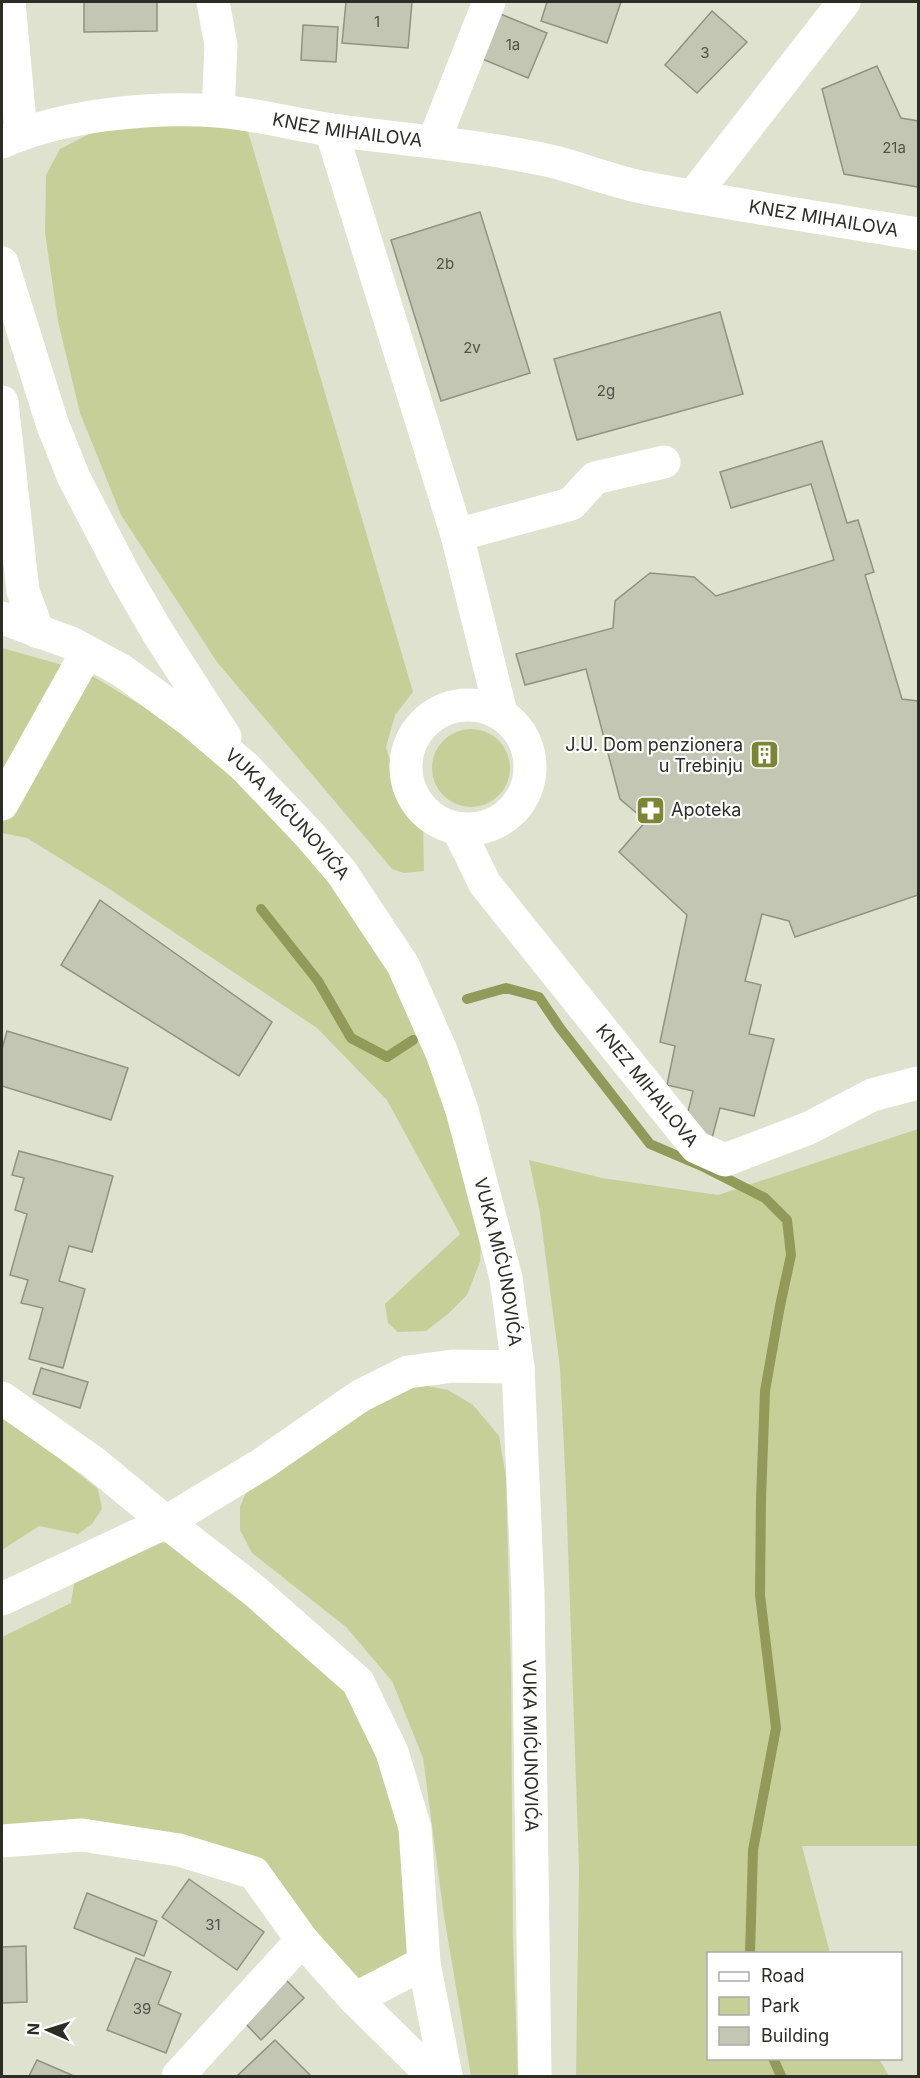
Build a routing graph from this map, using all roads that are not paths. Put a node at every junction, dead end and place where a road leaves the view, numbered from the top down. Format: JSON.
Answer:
{"nodes":[{"id":1,"x":9,"y":2,"type":"edge"},
{"id":2,"x":213,"y":2,"type":"edge"},
{"id":3,"x":489,"y":2,"type":"edge"},
{"id":4,"x":843,"y":2,"type":"edge"},
{"id":5,"x":218,"y":111,"type":"junction"},
{"id":6,"x":331,"y":130,"type":"junction"},
{"id":7,"x":11,"y":137,"type":"edge"},
{"id":8,"x":434,"y":141,"type":"junction"},
{"id":9,"x":693,"y":196,"type":"junction"},
{"id":10,"x":918,"y":234,"type":"edge"},
{"id":11,"x":2,"y":263,"type":"edge"},
{"id":12,"x":2,"y":402,"type":"edge"},
{"id":13,"x":664,"y":462,"type":"dead end"},
{"id":14,"x":457,"y":535,"type":"junction"},
{"id":15,"x":2,"y":618,"type":"edge"},
{"id":16,"x":38,"y":632,"type":"junction"},
{"id":17,"x":87,"y":652,"type":"junction"},
{"id":18,"x":501,"y":713,"type":"junction"},
{"id":19,"x":244,"y":766,"type":"junction"},
{"id":20,"x":2,"y":804,"type":"edge"},
{"id":21,"x":458,"y":830,"type":"junction"},
{"id":22,"x":918,"y":1083,"type":"edge"},
{"id":23,"x":518,"y":1367,"type":"junction"},
{"id":24,"x":2,"y":1398,"type":"edge"},
{"id":25,"x":166,"y":1522,"type":"junction"},
{"id":26,"x":2,"y":1599,"type":"edge"},
{"id":27,"x":2,"y":1840,"type":"edge"},
{"id":28,"x":302,"y":1940,"type":"junction"},
{"id":29,"x":424,"y":1963,"type":"junction"},
{"id":30,"x":355,"y":1999,"type":"junction"},
{"id":31,"x":178,"y":2076,"type":"edge"},
{"id":32,"x":433,"y":2076,"type":"edge"},
{"id":33,"x":446,"y":2076,"type":"edge"},
{"id":34,"x":536,"y":2076,"type":"edge"}],
"edges":[{"from":1,"to":7,"type":"street"},
{"from":2,"to":5,"type":"street"},
{"from":3,"to":8,"type":"street"},
{"from":4,"to":9,"type":"street"},
{"from":5,"to":6,"type":"street","name":"KNEZ MIHAILOVA"},
{"from":5,"to":7,"type":"street","name":"KNEZ MIHAILOVA"},
{"from":6,"to":8,"type":"street","name":"KNEZ MIHAILOVA"},
{"from":6,"to":14,"type":"street"},
{"from":8,"to":9,"type":"street","name":"KNEZ MIHAILOVA"},
{"from":9,"to":10,"type":"street","name":"KNEZ MIHAILOVA"},
{"from":11,"to":19,"type":"street"},
{"from":12,"to":16,"type":"street"},
{"from":13,"to":14,"type":"street"},
{"from":14,"to":18,"type":"street"},
{"from":15,"to":16,"type":"street","name":"VUKA MIĆUNOVIĆA"},
{"from":16,"to":17,"type":"street","name":"VUKA MIĆUNOVIĆA"},
{"from":17,"to":19,"type":"street","name":"VUKA MIĆUNOVIĆA"},
{"from":17,"to":20,"type":"street"},
{"from":18,"to":21,"type":"street"},
{"from":18,"to":21,"type":"street"},
{"from":19,"to":23,"type":"street","name":"VUKA MIĆUNOVIĆA"},
{"from":21,"to":22,"type":"street","name":"KNEZ MIHAILOVA"},
{"from":23,"to":25,"type":"street"},
{"from":23,"to":34,"type":"street","name":"VUKA MIĆUNOVIĆA"},
{"from":24,"to":25,"type":"street"},
{"from":25,"to":26,"type":"street"},
{"from":25,"to":29,"type":"street"},
{"from":27,"to":28,"type":"street"},
{"from":28,"to":30,"type":"street"},
{"from":28,"to":31,"type":"street"},
{"from":29,"to":30,"type":"street"},
{"from":29,"to":33,"type":"street"},
{"from":30,"to":32,"type":"street"}]}
